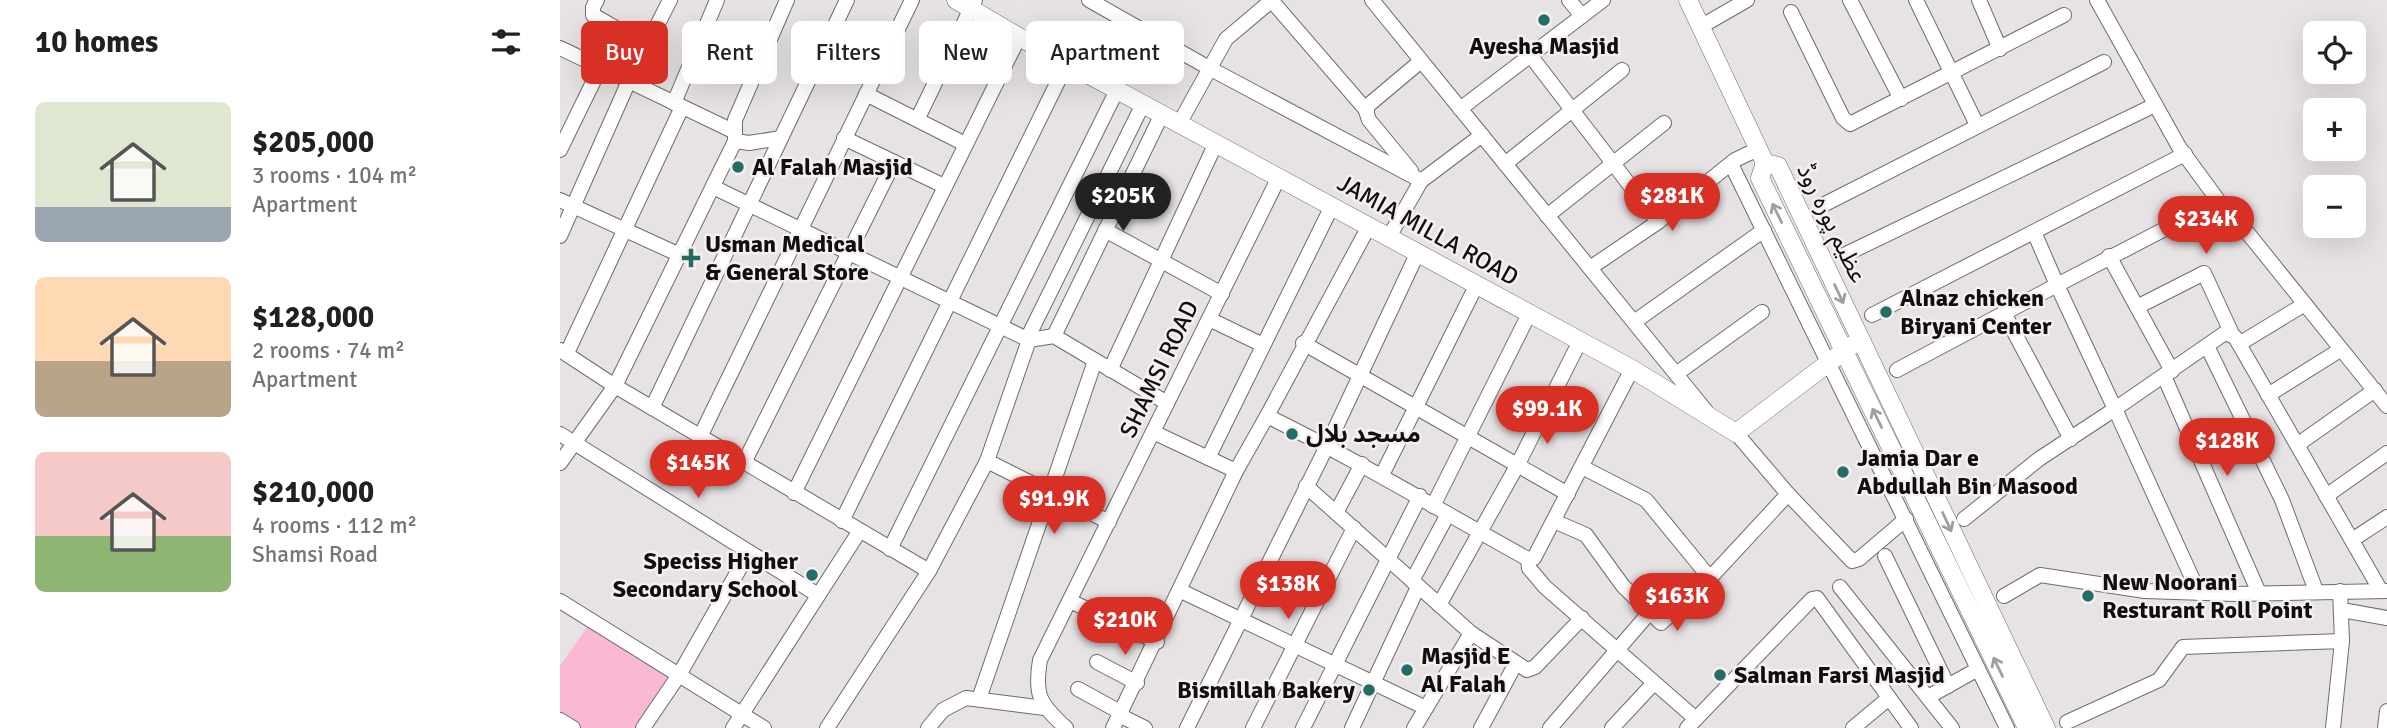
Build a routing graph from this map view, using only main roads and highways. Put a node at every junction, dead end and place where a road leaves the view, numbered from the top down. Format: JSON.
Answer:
{"nodes":[{"id":1,"x":1688,"y":0,"type":"edge"},
{"id":2,"x":967,"y":2,"type":"edge"},
{"id":3,"x":1762,"y":156,"type":"junction"},
{"id":4,"x":1861,"y":339,"type":"junction"},
{"id":5,"x":1837,"y":356,"type":"junction"},
{"id":6,"x":2028,"y":728,"type":"edge"},
{"id":7,"x":2046,"y":728,"type":"edge"}],
"edges":[{"from":1,"to":3,"type":"main road"},
{"from":2,"to":5,"type":"main road","name":"JAMIA MILLA ROAD"},
{"from":3,"to":4,"type":"main road","name":"عظیم پورہ روڈ","one_way":true},
{"from":5,"to":3,"type":"main road","name":"عظیم پورہ روڈ","one_way":true},
{"from":4,"to":5,"type":"main road"},
{"from":4,"to":7,"type":"main road","name":"عظیم پورہ روڈ","one_way":true},
{"from":6,"to":5,"type":"main road","name":"عظیم پورہ روڈ","one_way":true}]}
